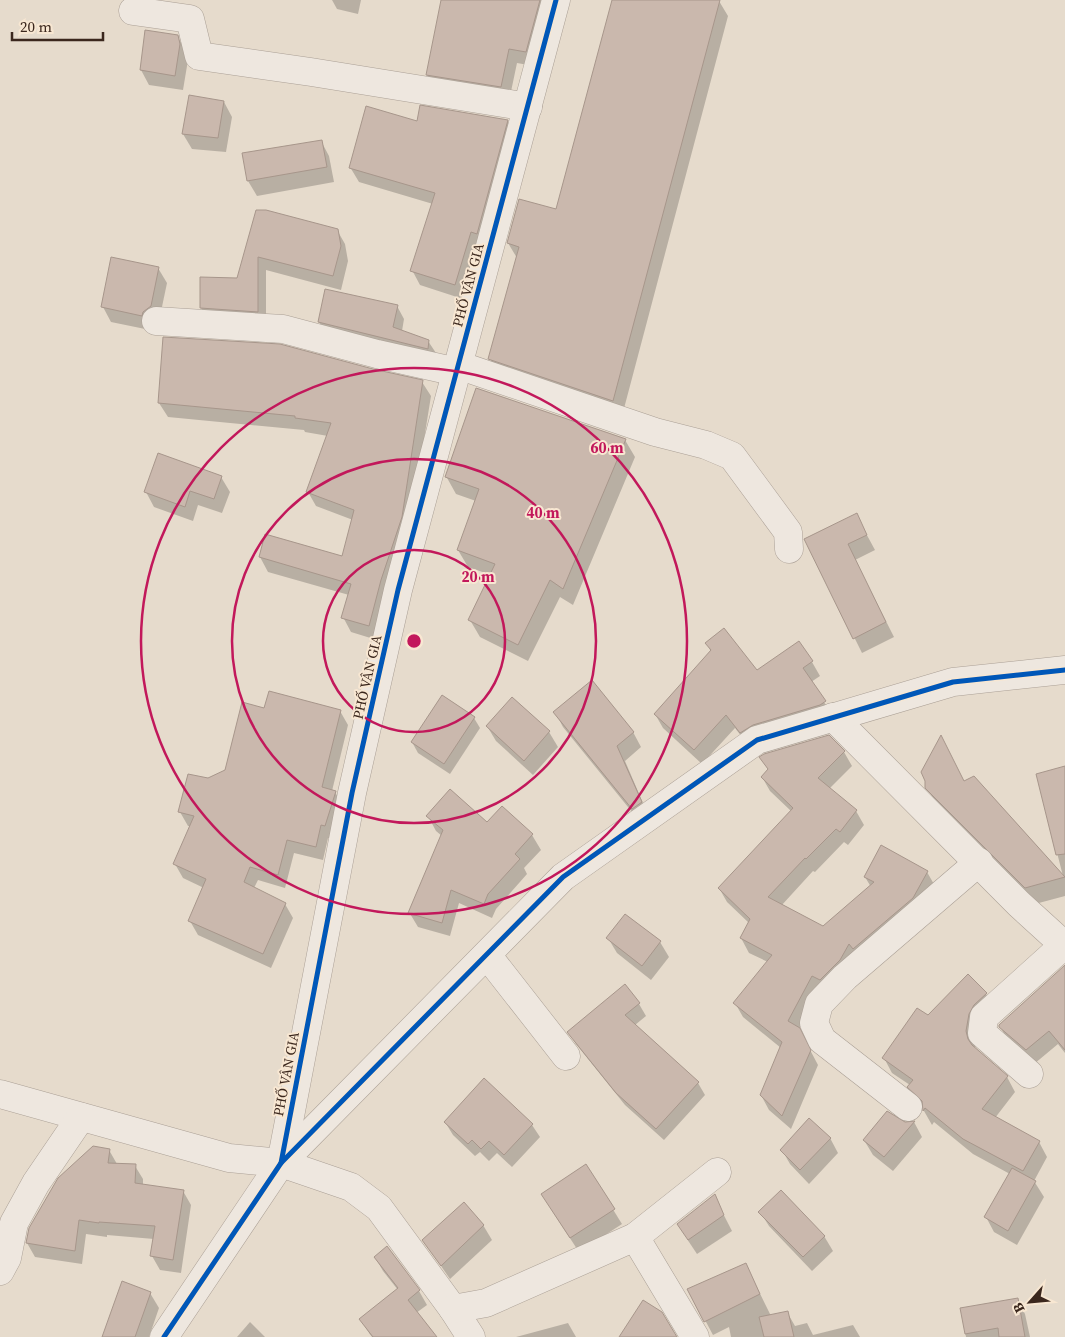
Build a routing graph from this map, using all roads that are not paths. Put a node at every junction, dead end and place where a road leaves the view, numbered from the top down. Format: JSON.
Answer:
{"nodes":[{"id":1,"x":556,"y":0,"type":"edge"},
{"id":2,"x":133,"y":11,"type":"dead end"},
{"id":3,"x":528,"y":107,"type":"junction"},
{"id":4,"x":156,"y":321,"type":"dead end"},
{"id":5,"x":458,"y":368,"type":"junction"},
{"id":6,"x":789,"y":549,"type":"dead end"},
{"id":7,"x":1065,"y":670,"type":"edge"},
{"id":8,"x":833,"y":717,"type":"junction"},
{"id":9,"x":979,"y":862,"type":"junction"},
{"id":10,"x":1065,"y":945,"type":"edge"},
{"id":11,"x":487,"y":955,"type":"junction"},
{"id":12,"x":566,"y":1056,"type":"dead end"},
{"id":13,"x":1029,"y":1074,"type":"dead end"},
{"id":14,"x":0,"y":1094,"type":"edge"},
{"id":15,"x":908,"y":1107,"type":"dead end"},
{"id":16,"x":81,"y":1117,"type":"junction"},
{"id":17,"x":281,"y":1163,"type":"junction"},
{"id":18,"x":717,"y":1172,"type":"dead end"},
{"id":19,"x":635,"y":1237,"type":"junction"},
{"id":20,"x":0,"y":1271,"type":"edge"},
{"id":21,"x":453,"y":1308,"type":"junction"},
{"id":22,"x":164,"y":1337,"type":"edge"},
{"id":23,"x":472,"y":1337,"type":"edge"},
{"id":24,"x":695,"y":1337,"type":"edge"}],
"edges":[{"from":1,"to":3,"type":"street","name":"PHỐ VÂN GIA"},
{"from":2,"to":3,"type":"street"},
{"from":3,"to":5,"type":"street","name":"PHỐ VÂN GIA"},
{"from":4,"to":5,"type":"street"},
{"from":5,"to":6,"type":"street"},
{"from":5,"to":17,"type":"street","name":"PHỐ VÂN GIA"},
{"from":7,"to":8,"type":"street"},
{"from":8,"to":9,"type":"street"},
{"from":8,"to":11,"type":"street"},
{"from":9,"to":10,"type":"street"},
{"from":9,"to":15,"type":"street"},
{"from":10,"to":13,"type":"street"},
{"from":11,"to":12,"type":"street"},
{"from":11,"to":17,"type":"street"},
{"from":14,"to":16,"type":"street"},
{"from":16,"to":17,"type":"street"},
{"from":16,"to":20,"type":"street"},
{"from":17,"to":21,"type":"street"},
{"from":17,"to":22,"type":"street","name":"PHỐ VÂN GIA"},
{"from":18,"to":19,"type":"street"},
{"from":19,"to":21,"type":"street"},
{"from":19,"to":24,"type":"street"},
{"from":21,"to":23,"type":"street"}]}
